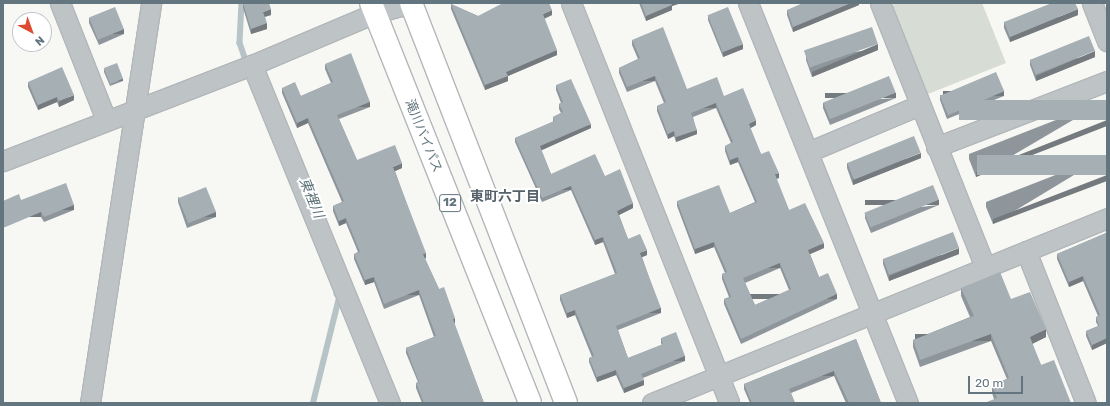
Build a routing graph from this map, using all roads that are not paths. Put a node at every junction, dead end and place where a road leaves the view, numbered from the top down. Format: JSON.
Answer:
{"nodes":[{"id":1,"x":60,"y":3,"type":"edge"},
{"id":2,"x":151,"y":3,"type":"edge"},
{"id":3,"x":411,"y":3,"type":"edge"},
{"id":4,"x":571,"y":3,"type":"edge"},
{"id":5,"x":748,"y":3,"type":"edge"},
{"id":6,"x":880,"y":3,"type":"edge"},
{"id":7,"x":1092,"y":3,"type":"edge"},
{"id":8,"x":373,"y":8,"type":"edge"},
{"id":9,"x":1107,"y":41,"type":"edge"},
{"id":10,"x":252,"y":65,"type":"junction"},
{"id":11,"x":1107,"y":81,"type":"edge"},
{"id":12,"x":920,"y":106,"type":"junction"},
{"id":13,"x":134,"y":110,"type":"junction"},
{"id":14,"x":106,"y":120,"type":"junction"},
{"id":15,"x":936,"y":147,"type":"junction"},
{"id":16,"x":808,"y":152,"type":"junction"},
{"id":17,"x":3,"y":162,"type":"edge"},
{"id":18,"x":1107,"y":218,"type":"edge"},
{"id":19,"x":1026,"y":251,"type":"junction"},
{"id":20,"x":985,"y":267,"type":"junction"},
{"id":21,"x":872,"y":312,"type":"junction"},
{"id":22,"x":718,"y":376,"type":"junction"},
{"id":23,"x":90,"y":403,"type":"edge"},
{"id":24,"x":390,"y":403,"type":"edge"},
{"id":25,"x":530,"y":403,"type":"edge"},
{"id":26,"x":566,"y":403,"type":"edge"},
{"id":27,"x":652,"y":403,"type":"edge"},
{"id":28,"x":729,"y":403,"type":"edge"},
{"id":29,"x":908,"y":403,"type":"edge"},
{"id":30,"x":1086,"y":403,"type":"edge"}],
"edges":[{"from":1,"to":14,"type":"street"},
{"from":2,"to":13,"type":"street"},
{"from":3,"to":8,"type":"street"},
{"from":3,"to":26,"type":"highway"},
{"from":4,"to":22,"type":"street"},
{"from":5,"to":16,"type":"street"},
{"from":6,"to":12,"type":"street"},
{"from":7,"to":9,"type":"street"},
{"from":8,"to":10,"type":"street"},
{"from":8,"to":25,"type":"highway","name":"滝川バイパス","number":"12"},
{"from":10,"to":13,"type":"street"},
{"from":10,"to":24,"type":"street"},
{"from":11,"to":15,"type":"street"},
{"from":12,"to":15,"type":"street"},
{"from":12,"to":16,"type":"street"},
{"from":13,"to":14,"type":"street"},
{"from":13,"to":23,"type":"street"},
{"from":14,"to":17,"type":"street"},
{"from":15,"to":20,"type":"street"},
{"from":16,"to":21,"type":"street"},
{"from":18,"to":19,"type":"street"},
{"from":19,"to":20,"type":"street"},
{"from":19,"to":30,"type":"street"},
{"from":20,"to":21,"type":"street"},
{"from":21,"to":22,"type":"street"},
{"from":21,"to":29,"type":"street"},
{"from":22,"to":27,"type":"street"},
{"from":22,"to":28,"type":"street"}]}
